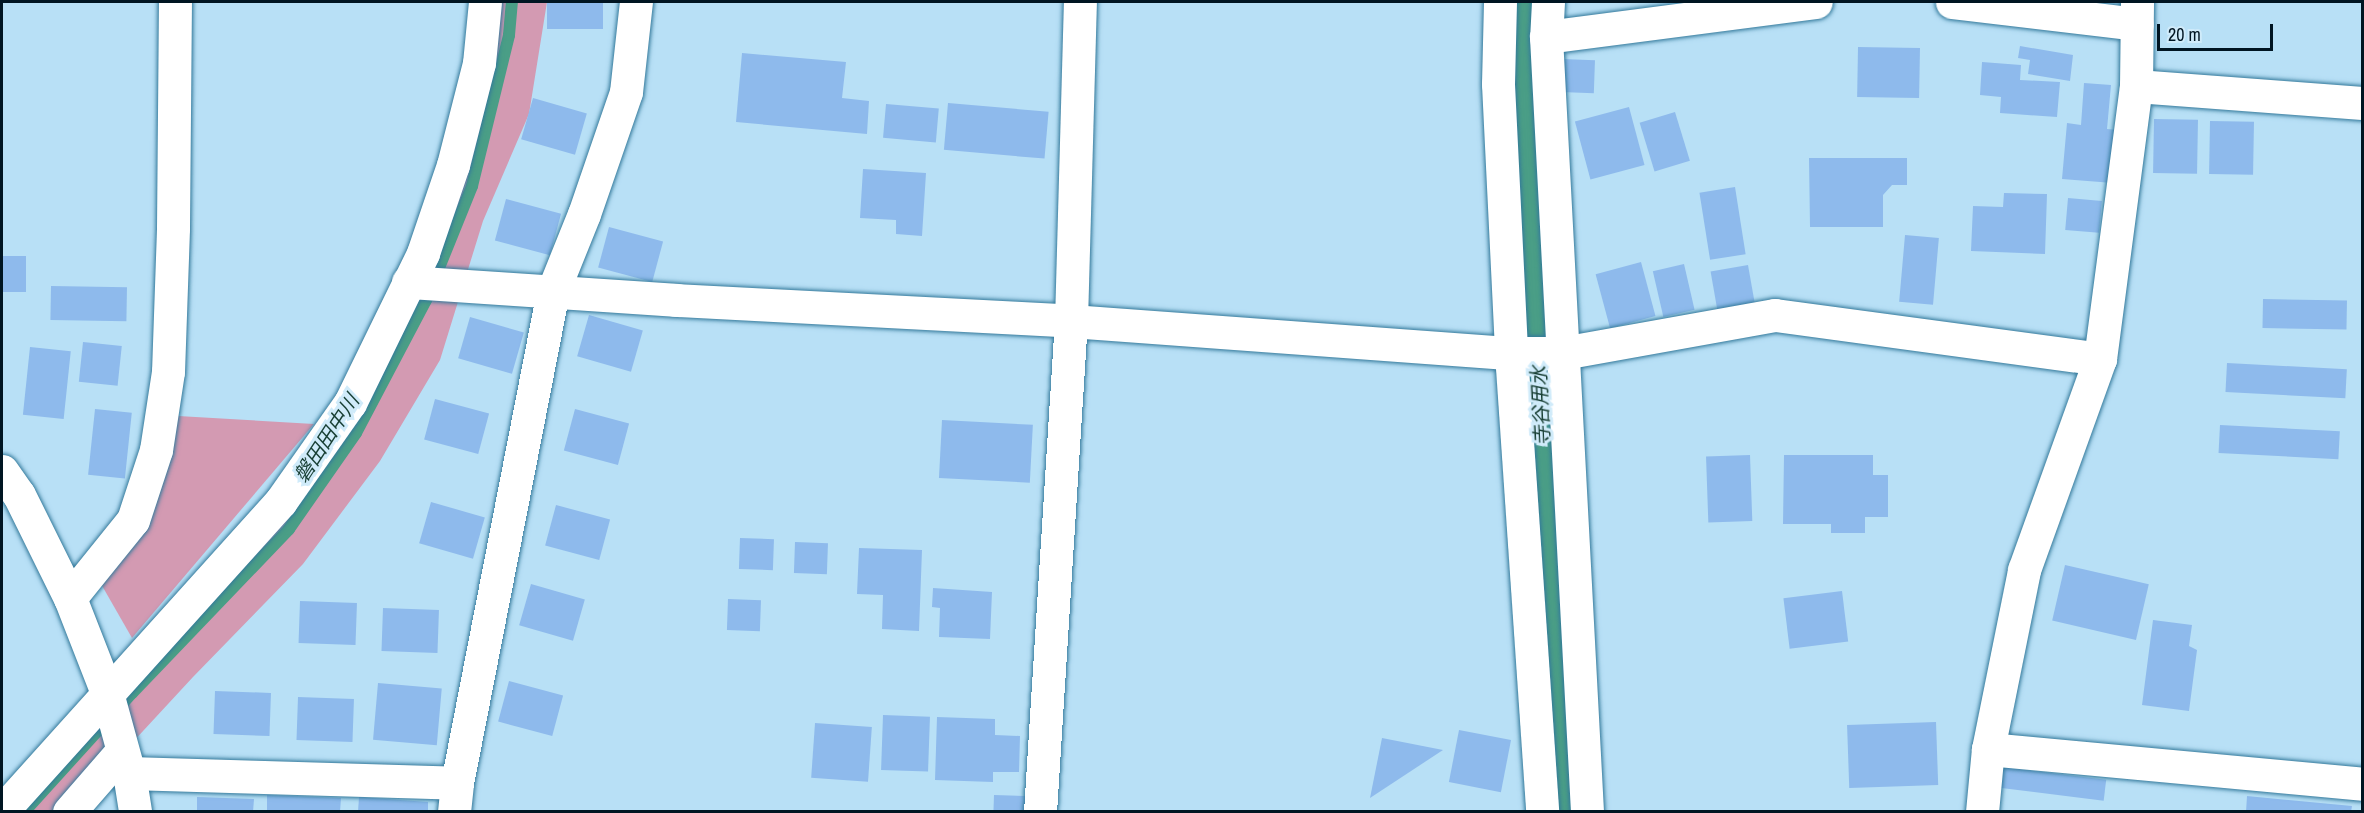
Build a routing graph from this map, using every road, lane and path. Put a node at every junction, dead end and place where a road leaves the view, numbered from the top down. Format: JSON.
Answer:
{"nodes":[{"id":1,"x":175,"y":2,"type":"edge"},
{"id":2,"x":485,"y":2,"type":"edge"},
{"id":3,"x":636,"y":2,"type":"edge"},
{"id":4,"x":1080,"y":2,"type":"edge"},
{"id":5,"x":1500,"y":2,"type":"edge"},
{"id":6,"x":1548,"y":2,"type":"edge"},
{"id":7,"x":1816,"y":2,"type":"edge"},
{"id":8,"x":1952,"y":2,"type":"edge"},
{"id":9,"x":2137,"y":13,"type":"edge"},
{"id":10,"x":1546,"y":37,"type":"junction"},
{"id":11,"x":2136,"y":86,"type":"junction"},
{"id":12,"x":2362,"y":103,"type":"edge"},
{"id":13,"x":408,"y":282,"type":"junction"},
{"id":14,"x":553,"y":291,"type":"junction"},
{"id":15,"x":1071,"y":321,"type":"junction"},
{"id":16,"x":1511,"y":353,"type":"junction"},
{"id":17,"x":1563,"y":353,"type":"junction"},
{"id":18,"x":2100,"y":359,"type":"junction"},
{"id":19,"x":2,"y":471,"type":"edge"},
{"id":20,"x":70,"y":598,"type":"junction"},
{"id":21,"x":108,"y":699,"type":"junction"},
{"id":22,"x":1988,"y":749,"type":"junction"},
{"id":23,"x":124,"y":756,"type":"junction"},
{"id":24,"x":2362,"y":784,"type":"edge"},
{"id":25,"x":455,"y":797,"type":"edge"},
{"id":26,"x":2,"y":811,"type":"edge"},
{"id":27,"x":69,"y":812,"type":"edge"},
{"id":28,"x":135,"y":812,"type":"edge"},
{"id":29,"x":1040,"y":812,"type":"edge"},
{"id":30,"x":1542,"y":812,"type":"edge"},
{"id":31,"x":1587,"y":812,"type":"edge"},
{"id":32,"x":1982,"y":812,"type":"edge"}],
"edges":[{"from":1,"to":20,"type":"street"},
{"from":2,"to":13,"type":"street"},
{"from":3,"to":14,"type":"street"},
{"from":4,"to":15,"type":"street"},
{"from":5,"to":16,"type":"street"},
{"from":6,"to":10,"type":"street"},
{"from":7,"to":10,"type":"street"},
{"from":8,"to":9,"type":"street"},
{"from":9,"to":11,"type":"street"},
{"from":10,"to":17,"type":"street"},
{"from":11,"to":12,"type":"street"},
{"from":11,"to":18,"type":"street"},
{"from":13,"to":14,"type":"street"},
{"from":13,"to":21,"type":"street"},
{"from":14,"to":15,"type":"street"},
{"from":14,"to":25,"type":"street"},
{"from":15,"to":16,"type":"street"},
{"from":15,"to":29,"type":"street"},
{"from":16,"to":17,"type":"street"},
{"from":16,"to":30,"type":"street"},
{"from":17,"to":18,"type":"street"},
{"from":17,"to":31,"type":"street"},
{"from":18,"to":22,"type":"street"},
{"from":19,"to":20,"type":"street"},
{"from":20,"to":21,"type":"street"},
{"from":21,"to":23,"type":"street"},
{"from":21,"to":26,"type":"street"},
{"from":22,"to":24,"type":"street"},
{"from":22,"to":32,"type":"street"},
{"from":23,"to":25,"type":"street"},
{"from":23,"to":27,"type":"street"},
{"from":23,"to":28,"type":"street"}]}
